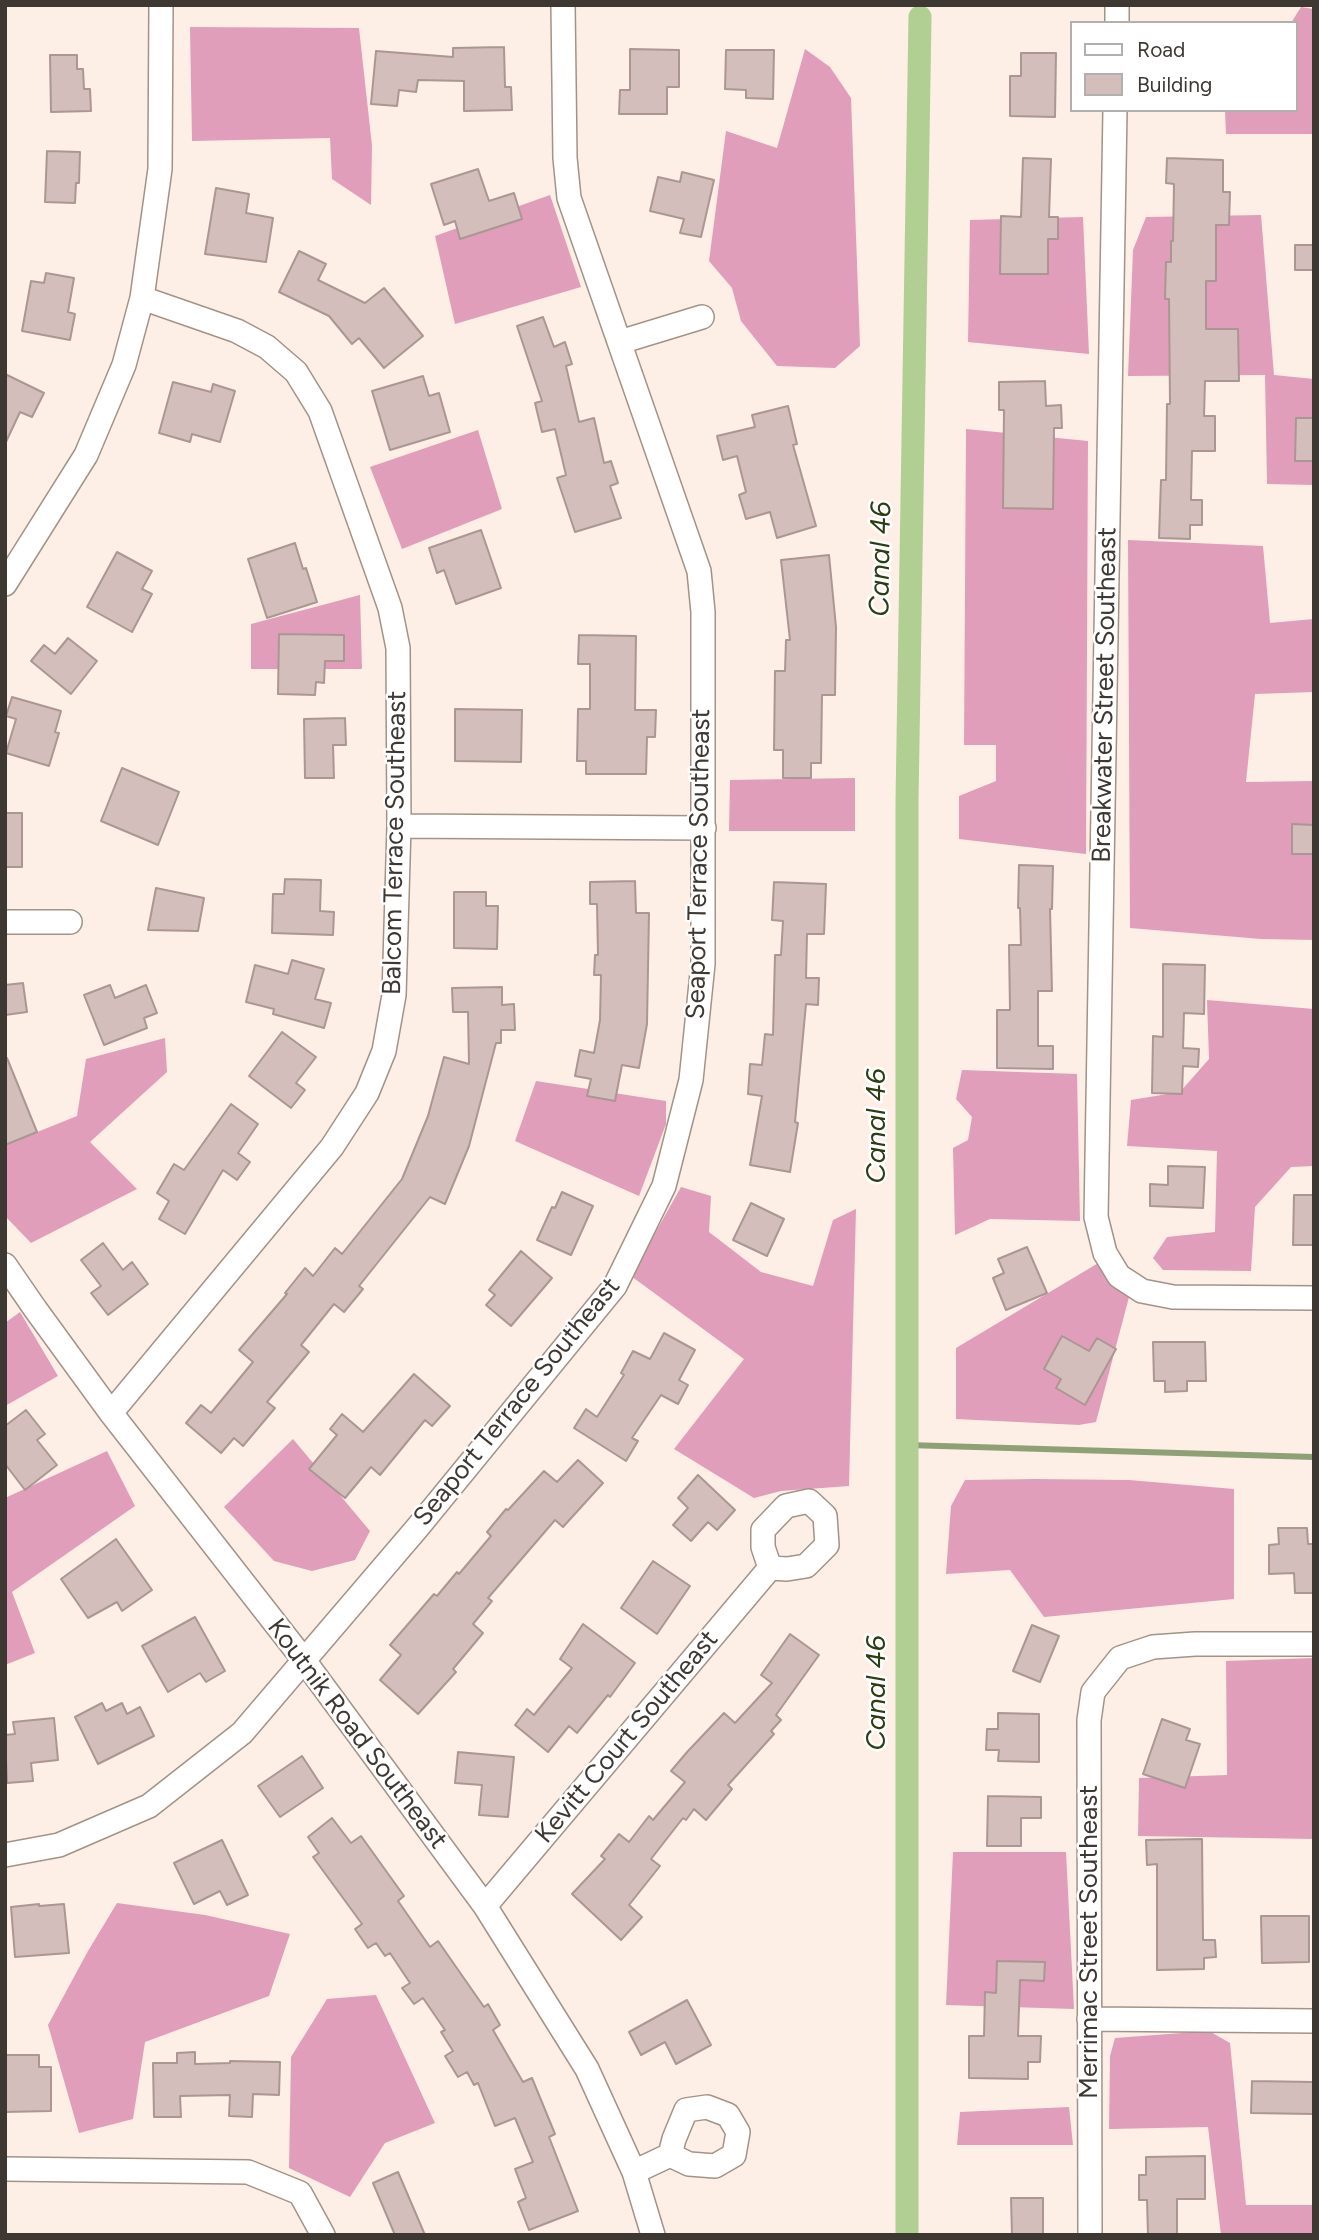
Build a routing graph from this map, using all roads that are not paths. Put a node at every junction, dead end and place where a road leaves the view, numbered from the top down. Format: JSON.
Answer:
{"nodes":[{"id":1,"x":162,"y":5,"type":"edge"},
{"id":2,"x":563,"y":5,"type":"edge"},
{"id":3,"x":1115,"y":112,"type":"edge"},
{"id":4,"x":142,"y":298,"type":"junction"},
{"id":5,"x":702,"y":317,"type":"dead end"},
{"id":6,"x":620,"y":341,"type":"junction"},
{"id":7,"x":5,"y":584,"type":"edge"},
{"id":8,"x":399,"y":826,"type":"junction"},
{"id":9,"x":704,"y":828,"type":"junction"},
{"id":10,"x":5,"y":922,"type":"edge"},
{"id":11,"x":70,"y":922,"type":"dead end"},
{"id":12,"x":5,"y":1265,"type":"edge"},
{"id":13,"x":1314,"y":1298,"type":"edge"},
{"id":14,"x":111,"y":1413,"type":"junction"},
{"id":15,"x":770,"y":1568,"type":"dead end"},
{"id":16,"x":1314,"y":1644,"type":"edge"},
{"id":17,"x":303,"y":1659,"type":"junction"},
{"id":18,"x":5,"y":1855,"type":"edge"},
{"id":19,"x":485,"y":1906,"type":"junction"},
{"id":20,"x":1089,"y":2019,"type":"junction"},
{"id":21,"x":1314,"y":2021,"type":"edge"},
{"id":22,"x":670,"y":2155,"type":"dead end"},
{"id":23,"x":5,"y":2169,"type":"edge"},
{"id":24,"x":634,"y":2172,"type":"junction"},
{"id":25,"x":323,"y":2235,"type":"edge"},
{"id":26,"x":653,"y":2235,"type":"edge"},
{"id":27,"x":1090,"y":2235,"type":"edge"}],
"edges":[{"from":1,"to":4,"type":"street"},
{"from":2,"to":6,"type":"street","name":"Seaport Terrace Southeast"},
{"from":3,"to":13,"type":"street","name":"Breakwater Street Southeast"},
{"from":4,"to":7,"type":"street"},
{"from":4,"to":8,"type":"street","name":"Balcom Terrace Southeast"},
{"from":5,"to":6,"type":"street"},
{"from":6,"to":9,"type":"street","name":"Seaport Terrace Southeast"},
{"from":8,"to":9,"type":"street"},
{"from":8,"to":14,"type":"street","name":"Balcom Terrace Southeast"},
{"from":9,"to":17,"type":"street","name":"Seaport Terrace Southeast"},
{"from":10,"to":11,"type":"street"},
{"from":12,"to":14,"type":"street","name":"Koutnik Road Southeast"},
{"from":14,"to":17,"type":"street","name":"Koutnik Road Southeast"},
{"from":15,"to":19,"type":"street","name":"Kevitt Court Southeast"},
{"from":16,"to":20,"type":"street","name":"Merrimac Street Southeast"},
{"from":17,"to":18,"type":"street","name":"Seaport Terrace Southeast"},
{"from":17,"to":19,"type":"street","name":"Koutnik Road Southeast"},
{"from":19,"to":24,"type":"street","name":"Koutnik Road Southeast"},
{"from":20,"to":21,"type":"street"},
{"from":20,"to":27,"type":"street","name":"Merrimac Street Southeast"},
{"from":22,"to":24,"type":"street"},
{"from":23,"to":25,"type":"street"},
{"from":24,"to":26,"type":"street","name":"Koutnik Road Southeast"}]}
